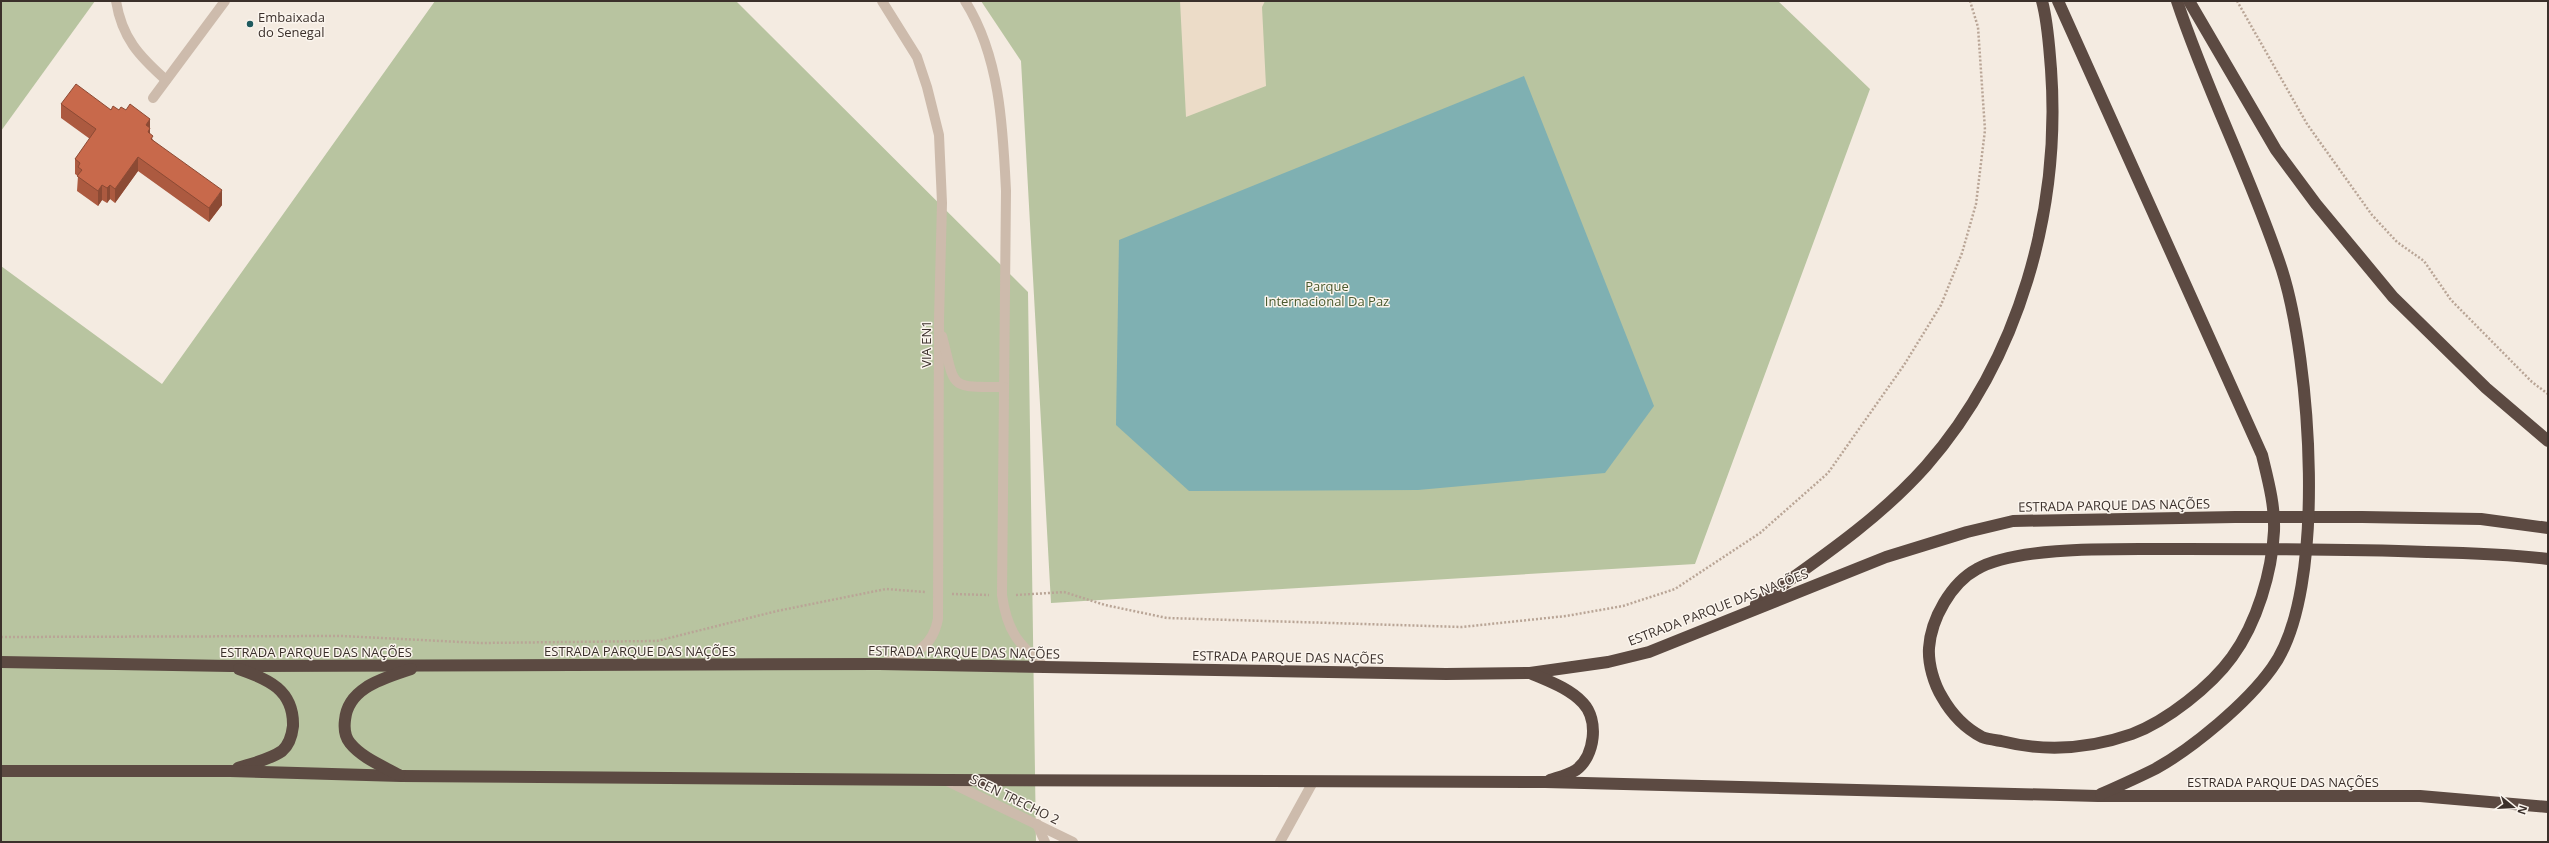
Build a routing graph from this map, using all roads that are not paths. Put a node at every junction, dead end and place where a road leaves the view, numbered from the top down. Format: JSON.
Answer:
{"nodes":[{"id":1,"x":116,"y":1,"type":"edge"},
{"id":2,"x":226,"y":1,"type":"edge"},
{"id":3,"x":882,"y":1,"type":"edge"},
{"id":4,"x":965,"y":1,"type":"edge"},
{"id":5,"x":2042,"y":1,"type":"edge"},
{"id":6,"x":2058,"y":1,"type":"edge"},
{"id":7,"x":2177,"y":1,"type":"edge"},
{"id":8,"x":2189,"y":1,"type":"edge"},
{"id":9,"x":166,"y":80,"type":"junction"},
{"id":10,"x":153,"y":98,"type":"dead end"},
{"id":11,"x":939,"y":320,"type":"junction"},
{"id":12,"x":1004,"y":387,"type":"junction"},
{"id":13,"x":2548,"y":441,"type":"edge"},
{"id":14,"x":2548,"y":528,"type":"edge"},
{"id":15,"x":2548,"y":559,"type":"edge"},
{"id":16,"x":1739,"y":616,"type":"junction"},
{"id":17,"x":1,"y":662,"type":"edge"},
{"id":18,"x":879,"y":664,"type":"junction"},
{"id":19,"x":230,"y":666,"type":"junction"},
{"id":20,"x":419,"y":666,"type":"junction"},
{"id":21,"x":1045,"y":667,"type":"junction"},
{"id":22,"x":1530,"y":673,"type":"junction"},
{"id":23,"x":230,"y":770,"type":"junction"},
{"id":24,"x":1,"y":771,"type":"edge"},
{"id":25,"x":401,"y":776,"type":"junction"},
{"id":26,"x":945,"y":780,"type":"junction"},
{"id":27,"x":1314,"y":782,"type":"junction"},
{"id":28,"x":1545,"y":782,"type":"junction"},
{"id":29,"x":2098,"y":796,"type":"junction"},
{"id":30,"x":2548,"y":807,"type":"edge"},
{"id":31,"x":1037,"y":824,"type":"junction"},
{"id":32,"x":1045,"y":842,"type":"edge"},
{"id":33,"x":1073,"y":842,"type":"edge"},
{"id":34,"x":1280,"y":842,"type":"edge"}],
"edges":[{"from":1,"to":9,"type":"street"},
{"from":2,"to":9,"type":"street"},
{"from":3,"to":11,"type":"street","name":"VIA EN1"},
{"from":4,"to":12,"type":"street"},
{"from":5,"to":16,"type":"highway"},
{"from":6,"to":15,"type":"highway"},
{"from":7,"to":29,"type":"highway"},
{"from":8,"to":13,"type":"highway"},
{"from":9,"to":10,"type":"street"},
{"from":11,"to":12,"type":"street"},
{"from":11,"to":18,"type":"street","name":"VIA EN1"},
{"from":12,"to":21,"type":"street"},
{"from":14,"to":16,"type":"highway","name":"ESTRADA PARQUE DAS NAÇÕES"},
{"from":16,"to":22,"type":"highway","name":"ESTRADA PARQUE DAS NAÇÕES"},
{"from":17,"to":19,"type":"highway","name":"ESTRADA PARQUE DAS NAÇÕES"},
{"from":18,"to":20,"type":"highway","name":"ESTRADA PARQUE DAS NAÇÕES"},
{"from":18,"to":21,"type":"highway","name":"ESTRADA PARQUE DAS NAÇÕES"},
{"from":19,"to":20,"type":"highway","name":"ESTRADA PARQUE DAS NAÇÕES"},
{"from":19,"to":23,"type":"highway"},
{"from":20,"to":25,"type":"highway"},
{"from":21,"to":22,"type":"highway","name":"ESTRADA PARQUE DAS NAÇÕES"},
{"from":22,"to":28,"type":"highway"},
{"from":23,"to":24,"type":"highway","name":"ESTRADA PARQUE DAS NAÇÕES"},
{"from":23,"to":25,"type":"highway","name":"ESTRADA PARQUE DAS NAÇÕES"},
{"from":25,"to":26,"type":"highway","name":"ESTRADA PARQUE DAS NAÇÕES"},
{"from":26,"to":27,"type":"highway","name":"ESTRADA PARQUE DAS NAÇÕES"},
{"from":26,"to":31,"type":"street","name":"SCEN TRECHO 2"},
{"from":27,"to":28,"type":"highway","name":"ESTRADA PARQUE DAS NAÇÕES"},
{"from":27,"to":34,"type":"street"},
{"from":28,"to":29,"type":"highway","name":"ESTRADA PARQUE DAS NAÇÕES"},
{"from":29,"to":30,"type":"highway","name":"ESTRADA PARQUE DAS NAÇÕES"},
{"from":31,"to":32,"type":"street"},
{"from":31,"to":33,"type":"street","name":"SCEN TRECHO 2"}]}
